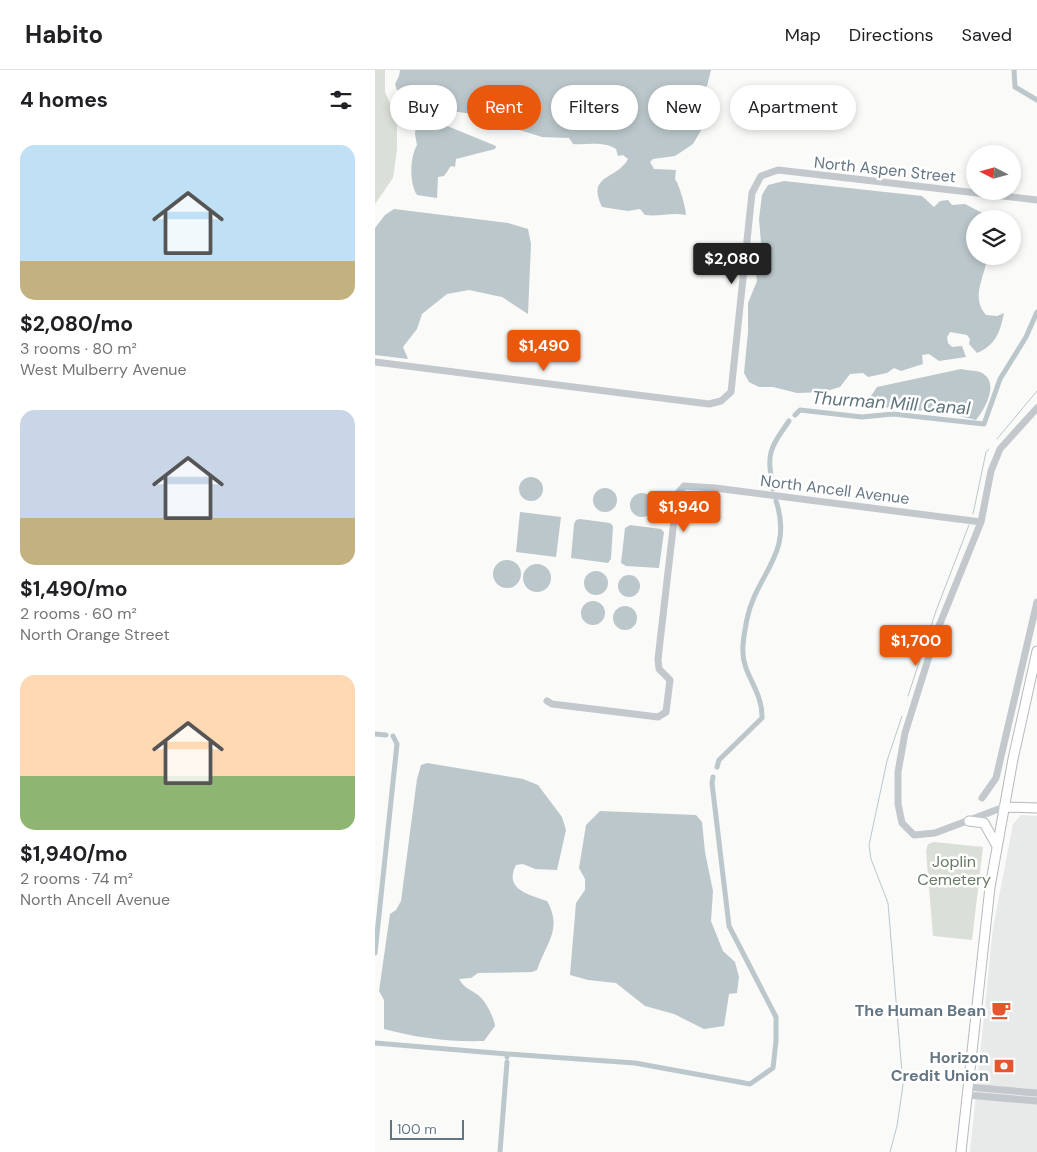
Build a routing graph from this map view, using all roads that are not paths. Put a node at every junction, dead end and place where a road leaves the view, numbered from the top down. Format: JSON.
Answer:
{"nodes":[{"id":1,"x":1037,"y":200,"type":"edge"},
{"id":2,"x":375,"y":362,"type":"edge"},
{"id":3,"x":1037,"y":408,"type":"edge"},
{"id":4,"x":981,"y":522,"type":"junction"},
{"id":5,"x":1037,"y":602,"type":"edge"},
{"id":6,"x":1037,"y":651,"type":"edge"},
{"id":7,"x":547,"y":701,"type":"dead end"},
{"id":8,"x":982,"y":798,"type":"dead end"},
{"id":9,"x":1004,"y":807,"type":"junction"},
{"id":10,"x":1037,"y":808,"type":"edge"},
{"id":11,"x":969,"y":820,"type":"junction"},
{"id":12,"x":997,"y":846,"type":"junction"},
{"id":13,"x":967,"y":1091,"type":"junction"},
{"id":14,"x":1037,"y":1093,"type":"edge"},
{"id":15,"x":1037,"y":1101,"type":"edge"},
{"id":16,"x":962,"y":1147,"type":"edge"}],
"edges":[{"from":1,"to":2,"type":"street","name":"North Aspen Street"},
{"from":3,"to":4,"type":"street"},
{"from":4,"to":7,"type":"street","name":"North Ancell Avenue"},
{"from":4,"to":11,"type":"street"},
{"from":5,"to":8,"type":"street"},
{"from":6,"to":9,"type":"main road"},
{"from":9,"to":10,"type":"main road"},
{"from":9,"to":11,"type":"street"},
{"from":9,"to":12,"type":"main road"},
{"from":11,"to":12,"type":"main road"},
{"from":12,"to":13,"type":"main road"},
{"from":13,"to":14,"type":"street"},
{"from":13,"to":15,"type":"street"},
{"from":13,"to":16,"type":"main road"}]}
